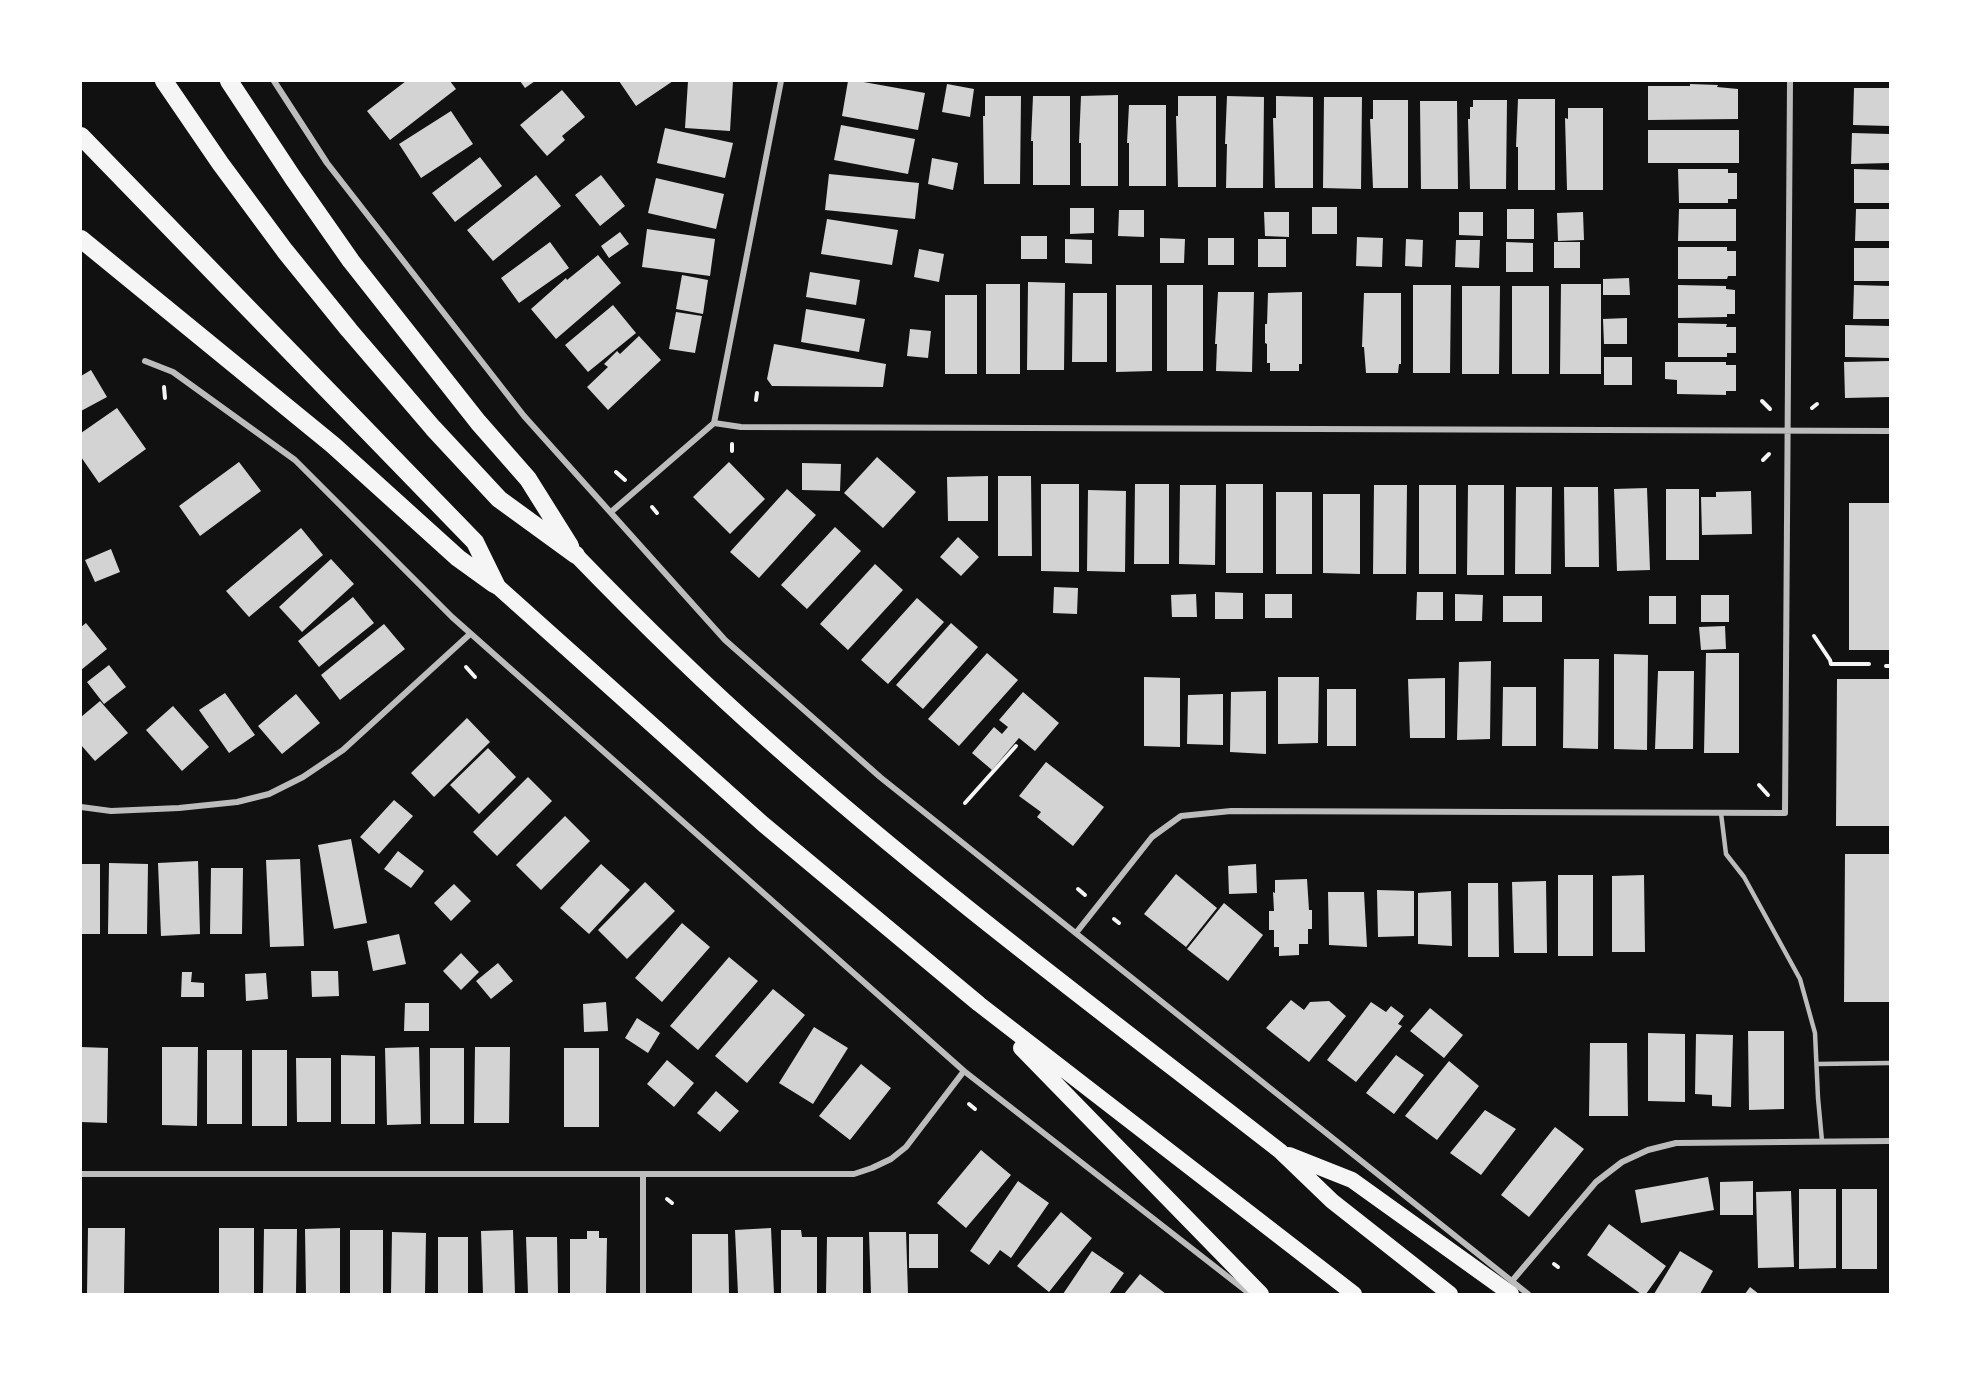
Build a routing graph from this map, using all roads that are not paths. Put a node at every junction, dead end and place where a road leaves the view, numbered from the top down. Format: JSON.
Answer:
{"nodes":[{"id":1,"x":164,"y":81,"type":"edge"},
{"id":2,"x":229,"y":81,"type":"edge"},
{"id":3,"x":274,"y":81,"type":"edge"},
{"id":4,"x":781,"y":81,"type":"edge"},
{"id":5,"x":1790,"y":81,"type":"edge"},
{"id":6,"x":81,"y":136,"type":"edge"},
{"id":7,"x":81,"y":239,"type":"edge"},
{"id":8,"x":145,"y":361,"type":"dead end"},
{"id":9,"x":714,"y":423,"type":"junction"},
{"id":10,"x":1788,"y":430,"type":"junction"},
{"id":11,"x":1890,"y":431,"type":"edge"},
{"id":12,"x":611,"y":512,"type":"junction"},
{"id":13,"x":576,"y":555,"type":"junction"},
{"id":14,"x":496,"y":585,"type":"junction"},
{"id":15,"x":470,"y":634,"type":"junction"},
{"id":16,"x":81,"y":807,"type":"edge"},
{"id":17,"x":1720,"y":813,"type":"junction"},
{"id":18,"x":1076,"y":933,"type":"junction"},
{"id":19,"x":979,"y":1004,"type":"junction"},
{"id":20,"x":1890,"y":1063,"type":"edge"},
{"id":21,"x":1817,"y":1064,"type":"junction"},
{"id":22,"x":964,"y":1071,"type":"junction"},
{"id":23,"x":1822,"y":1141,"type":"junction"},
{"id":24,"x":1890,"y":1141,"type":"edge"},
{"id":25,"x":1280,"y":1151,"type":"junction"},
{"id":26,"x":81,"y":1174,"type":"edge"},
{"id":27,"x":643,"y":1174,"type":"junction"},
{"id":28,"x":1512,"y":1288,"type":"edge"},
{"id":29,"x":643,"y":1294,"type":"edge"},
{"id":30,"x":1250,"y":1294,"type":"edge"},
{"id":31,"x":1261,"y":1294,"type":"edge"},
{"id":32,"x":1354,"y":1294,"type":"edge"},
{"id":33,"x":1450,"y":1294,"type":"edge"},
{"id":34,"x":1528,"y":1294,"type":"edge"}],
"edges":[{"from":1,"to":13,"type":"highway"},
{"from":2,"to":13,"type":"highway"},
{"from":3,"to":12,"type":"street"},
{"from":4,"to":9,"type":"street"},
{"from":5,"to":10,"type":"street"},
{"from":6,"to":14,"type":"highway"},
{"from":7,"to":14,"type":"highway"},
{"from":8,"to":15,"type":"street"},
{"from":9,"to":10,"type":"street"},
{"from":9,"to":12,"type":"street"},
{"from":10,"to":11,"type":"street"},
{"from":10,"to":17,"type":"street"},
{"from":12,"to":18,"type":"street"},
{"from":13,"to":25,"type":"highway"},
{"from":14,"to":19,"type":"highway"},
{"from":15,"to":16,"type":"street"},
{"from":15,"to":22,"type":"street"},
{"from":17,"to":18,"type":"street"},
{"from":17,"to":21,"type":"lane"},
{"from":18,"to":28,"type":"street"},
{"from":19,"to":31,"type":"highway"},
{"from":19,"to":32,"type":"highway"},
{"from":20,"to":21,"type":"lane"},
{"from":21,"to":23,"type":"lane"},
{"from":22,"to":27,"type":"street"},
{"from":22,"to":30,"type":"street"},
{"from":23,"to":24,"type":"street"},
{"from":23,"to":28,"type":"street"},
{"from":25,"to":28,"type":"highway"},
{"from":25,"to":33,"type":"highway"},
{"from":26,"to":27,"type":"street"},
{"from":27,"to":29,"type":"street"},
{"from":28,"to":34,"type":"street"}]}
